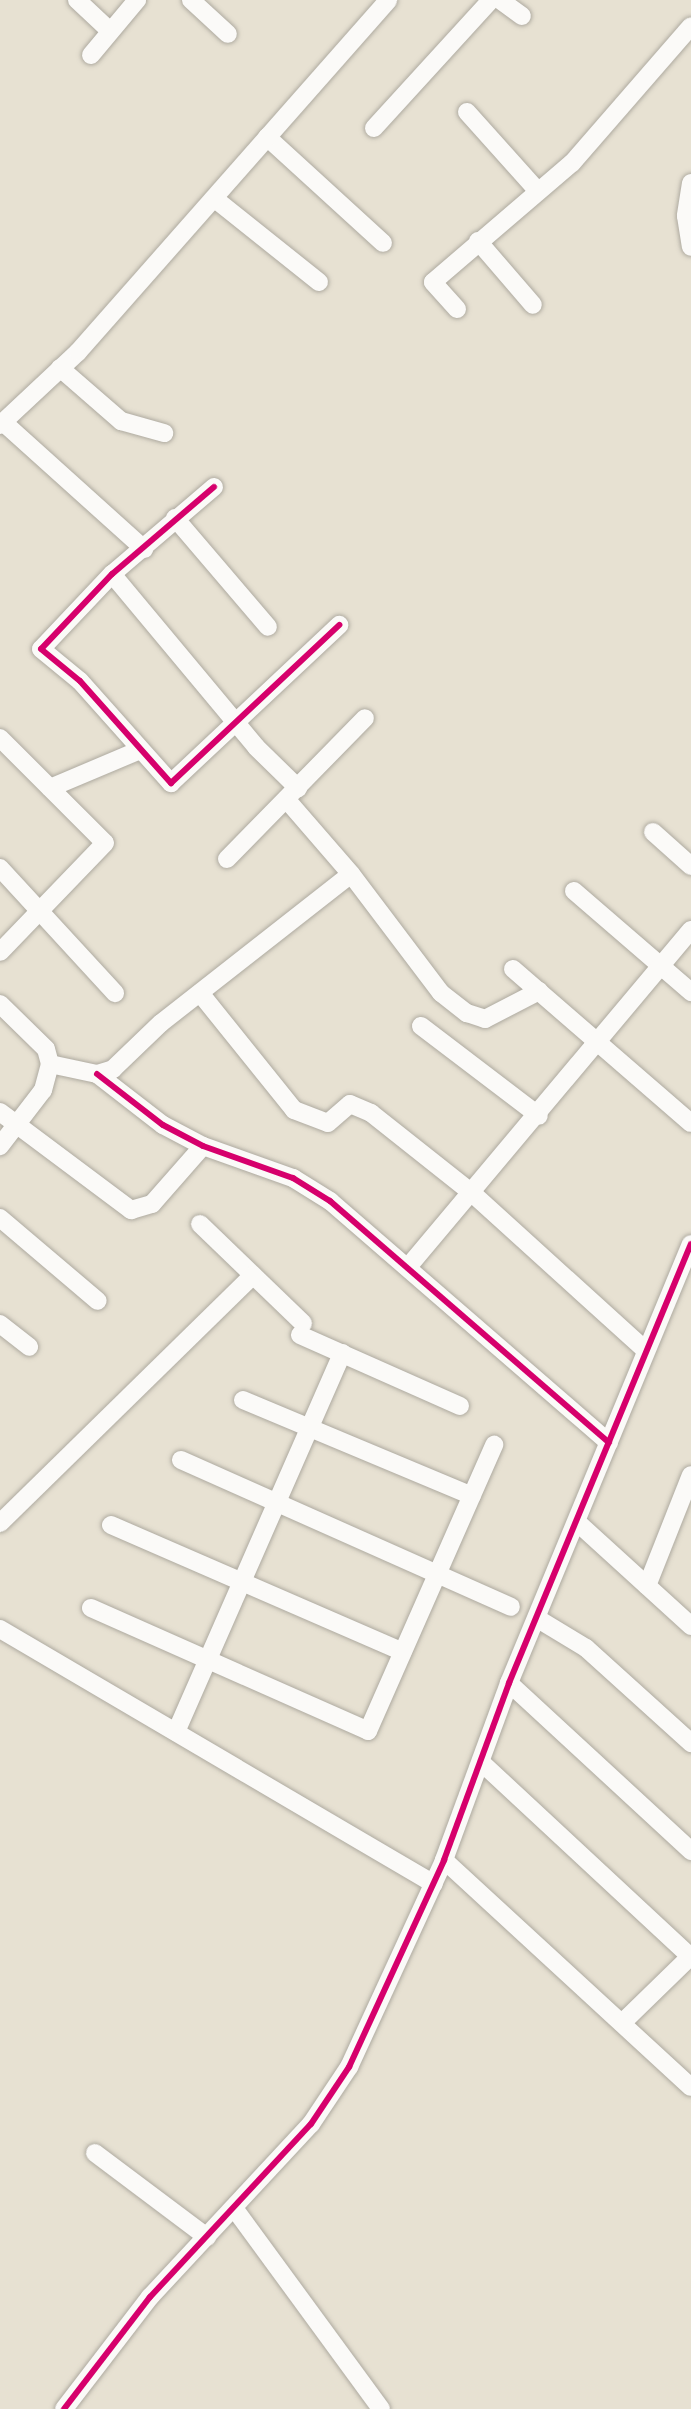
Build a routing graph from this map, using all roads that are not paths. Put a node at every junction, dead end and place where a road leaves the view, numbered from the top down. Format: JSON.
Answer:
{"nodes":[{"id":1,"x":78,"y":0,"type":"edge"},
{"id":2,"x":137,"y":0,"type":"edge"},
{"id":3,"x":191,"y":0,"type":"edge"},
{"id":4,"x":388,"y":0,"type":"edge"},
{"id":5,"x":491,"y":0,"type":"edge"},
{"id":6,"x":500,"y":0,"type":"edge"},
{"id":7,"x":522,"y":16,"type":"dead end"},
{"id":8,"x":691,"y":27,"type":"edge"},
{"id":9,"x":110,"y":31,"type":"junction"},
{"id":10,"x":228,"y":34,"type":"dead end"},
{"id":11,"x":90,"y":55,"type":"dead end"},
{"id":12,"x":467,"y":112,"type":"dead end"},
{"id":13,"x":374,"y":128,"type":"dead end"},
{"id":14,"x":267,"y":137,"type":"junction"},
{"id":15,"x":691,"y":183,"type":"edge"},
{"id":16,"x":538,"y":191,"type":"junction"},
{"id":17,"x":215,"y":199,"type":"junction"},
{"id":18,"x":478,"y":241,"type":"junction"},
{"id":19,"x":383,"y":243,"type":"dead end"},
{"id":20,"x":691,"y":247,"type":"edge"},
{"id":21,"x":319,"y":282,"type":"dead end"},
{"id":22,"x":533,"y":305,"type":"dead end"},
{"id":23,"x":457,"y":309,"type":"dead end"},
{"id":24,"x":60,"y":368,"type":"junction"},
{"id":25,"x":2,"y":423,"type":"edge"},
{"id":26,"x":164,"y":433,"type":"dead end"},
{"id":27,"x":214,"y":487,"type":"dead end"},
{"id":28,"x":175,"y":518,"type":"junction"},
{"id":29,"x":144,"y":549,"type":"junction"},
{"id":30,"x":112,"y":574,"type":"junction"},
{"id":31,"x":339,"y":624,"type":"dead end"},
{"id":32,"x":268,"y":627,"type":"dead end"},
{"id":33,"x":365,"y":718,"type":"dead end"},
{"id":34,"x":240,"y":723,"type":"junction"},
{"id":35,"x":0,"y":738,"type":"edge"},
{"id":36,"x":141,"y":750,"type":"junction"},
{"id":37,"x":50,"y":788,"type":"junction"},
{"id":38,"x":292,"y":794,"type":"junction"},
{"id":39,"x":653,"y":832,"type":"dead end"},
{"id":40,"x":227,"y":859,"type":"dead end"},
{"id":41,"x":691,"y":866,"type":"edge"},
{"id":42,"x":0,"y":868,"type":"edge"},
{"id":43,"x":351,"y":874,"type":"junction"},
{"id":44,"x":574,"y":891,"type":"dead end"},
{"id":45,"x":41,"y":910,"type":"junction"},
{"id":46,"x":691,"y":930,"type":"edge"},
{"id":47,"x":0,"y":952,"type":"edge"},
{"id":48,"x":660,"y":967,"type":"junction"},
{"id":49,"x":513,"y":969,"type":"dead end"},
{"id":50,"x":539,"y":991,"type":"junction"},
{"id":51,"x":691,"y":992,"type":"edge"},
{"id":52,"x":115,"y":993,"type":"dead end"},
{"id":53,"x":200,"y":993,"type":"junction"},
{"id":54,"x":0,"y":1004,"type":"edge"},
{"id":55,"x":421,"y":1026,"type":"dead end"},
{"id":56,"x":598,"y":1043,"type":"junction"},
{"id":57,"x":50,"y":1064,"type":"junction"},
{"id":58,"x":97,"y":1074,"type":"junction"},
{"id":59,"x":0,"y":1112,"type":"edge"},
{"id":60,"x":539,"y":1116,"type":"junction"},
{"id":61,"x":691,"y":1123,"type":"edge"},
{"id":62,"x":17,"y":1124,"type":"junction"},
{"id":63,"x":0,"y":1146,"type":"edge"},
{"id":64,"x":203,"y":1146,"type":"junction"},
{"id":65,"x":472,"y":1193,"type":"junction"},
{"id":66,"x":0,"y":1218,"type":"edge"},
{"id":67,"x":200,"y":1224,"type":"dead end"},
{"id":68,"x":691,"y":1244,"type":"edge"},
{"id":69,"x":408,"y":1267,"type":"junction"},
{"id":70,"x":253,"y":1275,"type":"junction"},
{"id":71,"x":98,"y":1301,"type":"dead end"},
{"id":72,"x":0,"y":1324,"type":"edge"},
{"id":73,"x":29,"y":1347,"type":"dead end"},
{"id":74,"x":645,"y":1350,"type":"junction"},
{"id":75,"x":342,"y":1353,"type":"junction"},
{"id":76,"x":243,"y":1400,"type":"dead end"},
{"id":77,"x":460,"y":1406,"type":"dead end"},
{"id":78,"x":310,"y":1427,"type":"junction"},
{"id":79,"x":609,"y":1443,"type":"junction"},
{"id":80,"x":494,"y":1445,"type":"dead end"},
{"id":81,"x":181,"y":1460,"type":"dead end"},
{"id":82,"x":691,"y":1474,"type":"edge"},
{"id":83,"x":472,"y":1496,"type":"junction"},
{"id":84,"x":277,"y":1502,"type":"junction"},
{"id":85,"x":683,"y":1516,"type":"edge"},
{"id":86,"x":0,"y":1523,"type":"edge"},
{"id":87,"x":578,"y":1523,"type":"junction"},
{"id":88,"x":111,"y":1525,"type":"dead end"},
{"id":89,"x":438,"y":1572,"type":"junction"},
{"id":90,"x":242,"y":1582,"type":"junction"},
{"id":91,"x":647,"y":1586,"type":"junction"},
{"id":92,"x":511,"y":1607,"type":"dead end"},
{"id":93,"x":91,"y":1608,"type":"dead end"},
{"id":94,"x":538,"y":1619,"type":"junction"},
{"id":95,"x":691,"y":1626,"type":"edge"},
{"id":96,"x":0,"y":1629,"type":"edge"},
{"id":97,"x":403,"y":1652,"type":"junction"},
{"id":98,"x":207,"y":1662,"type":"junction"},
{"id":99,"x":510,"y":1683,"type":"junction"},
{"id":100,"x":176,"y":1732,"type":"junction"},
{"id":101,"x":691,"y":1743,"type":"edge"},
{"id":102,"x":482,"y":1763,"type":"junction"},
{"id":103,"x":691,"y":1851,"type":"edge"},
{"id":104,"x":444,"y":1860,"type":"junction"},
{"id":105,"x":434,"y":1884,"type":"junction"},
{"id":106,"x":691,"y":1956,"type":"edge"},
{"id":107,"x":622,"y":2023,"type":"junction"},
{"id":108,"x":691,"y":2087,"type":"edge"},
{"id":109,"x":94,"y":2153,"type":"dead end"},
{"id":110,"x":234,"y":2208,"type":"junction"},
{"id":111,"x":207,"y":2237,"type":"junction"},
{"id":112,"x":64,"y":2409,"type":"edge"},
{"id":113,"x":381,"y":2409,"type":"edge"}],
"edges":[{"from":1,"to":9,"type":"street"},
{"from":2,"to":9,"type":"street"},
{"from":3,"to":10,"type":"street"},
{"from":4,"to":14,"type":"street"},
{"from":5,"to":13,"type":"street"},
{"from":6,"to":7,"type":"street"},
{"from":8,"to":16,"type":"street"},
{"from":9,"to":11,"type":"street"},
{"from":12,"to":16,"type":"street"},
{"from":14,"to":17,"type":"street"},
{"from":14,"to":19,"type":"street"},
{"from":15,"to":20,"type":"street"},
{"from":16,"to":18,"type":"street"},
{"from":17,"to":21,"type":"street"},
{"from":17,"to":24,"type":"street"},
{"from":18,"to":22,"type":"street"},
{"from":18,"to":23,"type":"street"},
{"from":24,"to":25,"type":"street"},
{"from":24,"to":26,"type":"street"},
{"from":25,"to":29,"type":"street"},
{"from":27,"to":28,"type":"street"},
{"from":28,"to":29,"type":"street"},
{"from":28,"to":32,"type":"street"},
{"from":29,"to":30,"type":"street"},
{"from":30,"to":34,"type":"street"},
{"from":30,"to":36,"type":"street"},
{"from":31,"to":34,"type":"street"},
{"from":33,"to":38,"type":"street"},
{"from":34,"to":36,"type":"street"},
{"from":34,"to":38,"type":"street"},
{"from":35,"to":37,"type":"street"},
{"from":36,"to":37,"type":"street"},
{"from":37,"to":45,"type":"street"},
{"from":38,"to":40,"type":"street"},
{"from":38,"to":43,"type":"street"},
{"from":39,"to":41,"type":"street"},
{"from":42,"to":45,"type":"street"},
{"from":43,"to":50,"type":"street"},
{"from":43,"to":53,"type":"street"},
{"from":44,"to":48,"type":"street"},
{"from":45,"to":47,"type":"street"},
{"from":45,"to":52,"type":"street"},
{"from":46,"to":48,"type":"street"},
{"from":48,"to":51,"type":"street"},
{"from":48,"to":56,"type":"street"},
{"from":49,"to":50,"type":"street"},
{"from":50,"to":56,"type":"street"},
{"from":53,"to":58,"type":"street"},
{"from":53,"to":65,"type":"street"},
{"from":54,"to":57,"type":"street"},
{"from":55,"to":60,"type":"street"},
{"from":56,"to":60,"type":"street"},
{"from":56,"to":61,"type":"street"},
{"from":57,"to":58,"type":"street"},
{"from":57,"to":62,"type":"street"},
{"from":58,"to":64,"type":"street"},
{"from":59,"to":62,"type":"street"},
{"from":60,"to":65,"type":"street"},
{"from":62,"to":63,"type":"street"},
{"from":62,"to":64,"type":"street"},
{"from":64,"to":69,"type":"street"},
{"from":65,"to":69,"type":"street"},
{"from":65,"to":74,"type":"street"},
{"from":66,"to":71,"type":"street"},
{"from":67,"to":70,"type":"street"},
{"from":68,"to":74,"type":"street"},
{"from":69,"to":79,"type":"street"},
{"from":70,"to":75,"type":"street"},
{"from":70,"to":86,"type":"street"},
{"from":72,"to":73,"type":"street"},
{"from":74,"to":79,"type":"street"},
{"from":75,"to":77,"type":"street"},
{"from":75,"to":78,"type":"street"},
{"from":76,"to":78,"type":"street"},
{"from":78,"to":83,"type":"street"},
{"from":78,"to":84,"type":"street"},
{"from":79,"to":87,"type":"street"},
{"from":80,"to":83,"type":"street"},
{"from":81,"to":84,"type":"street"},
{"from":82,"to":85,"type":"street"},
{"from":83,"to":89,"type":"street"},
{"from":84,"to":89,"type":"street"},
{"from":84,"to":90,"type":"street"},
{"from":85,"to":91,"type":"street"},
{"from":87,"to":91,"type":"street"},
{"from":87,"to":94,"type":"street"},
{"from":88,"to":90,"type":"street"},
{"from":89,"to":92,"type":"street"},
{"from":89,"to":97,"type":"street"},
{"from":90,"to":97,"type":"street"},
{"from":90,"to":98,"type":"street"},
{"from":91,"to":95,"type":"street"},
{"from":93,"to":98,"type":"street"},
{"from":94,"to":99,"type":"street"},
{"from":94,"to":101,"type":"street"},
{"from":96,"to":100,"type":"street"},
{"from":97,"to":98,"type":"street"},
{"from":98,"to":100,"type":"street"},
{"from":99,"to":102,"type":"street"},
{"from":99,"to":103,"type":"street"},
{"from":100,"to":105,"type":"street"},
{"from":102,"to":104,"type":"street"},
{"from":102,"to":106,"type":"street"},
{"from":104,"to":105,"type":"street"},
{"from":104,"to":107,"type":"street"},
{"from":105,"to":110,"type":"street"},
{"from":106,"to":107,"type":"street"},
{"from":107,"to":108,"type":"street"},
{"from":109,"to":111,"type":"street"},
{"from":110,"to":111,"type":"street"},
{"from":110,"to":113,"type":"street"},
{"from":111,"to":112,"type":"street"}]}
